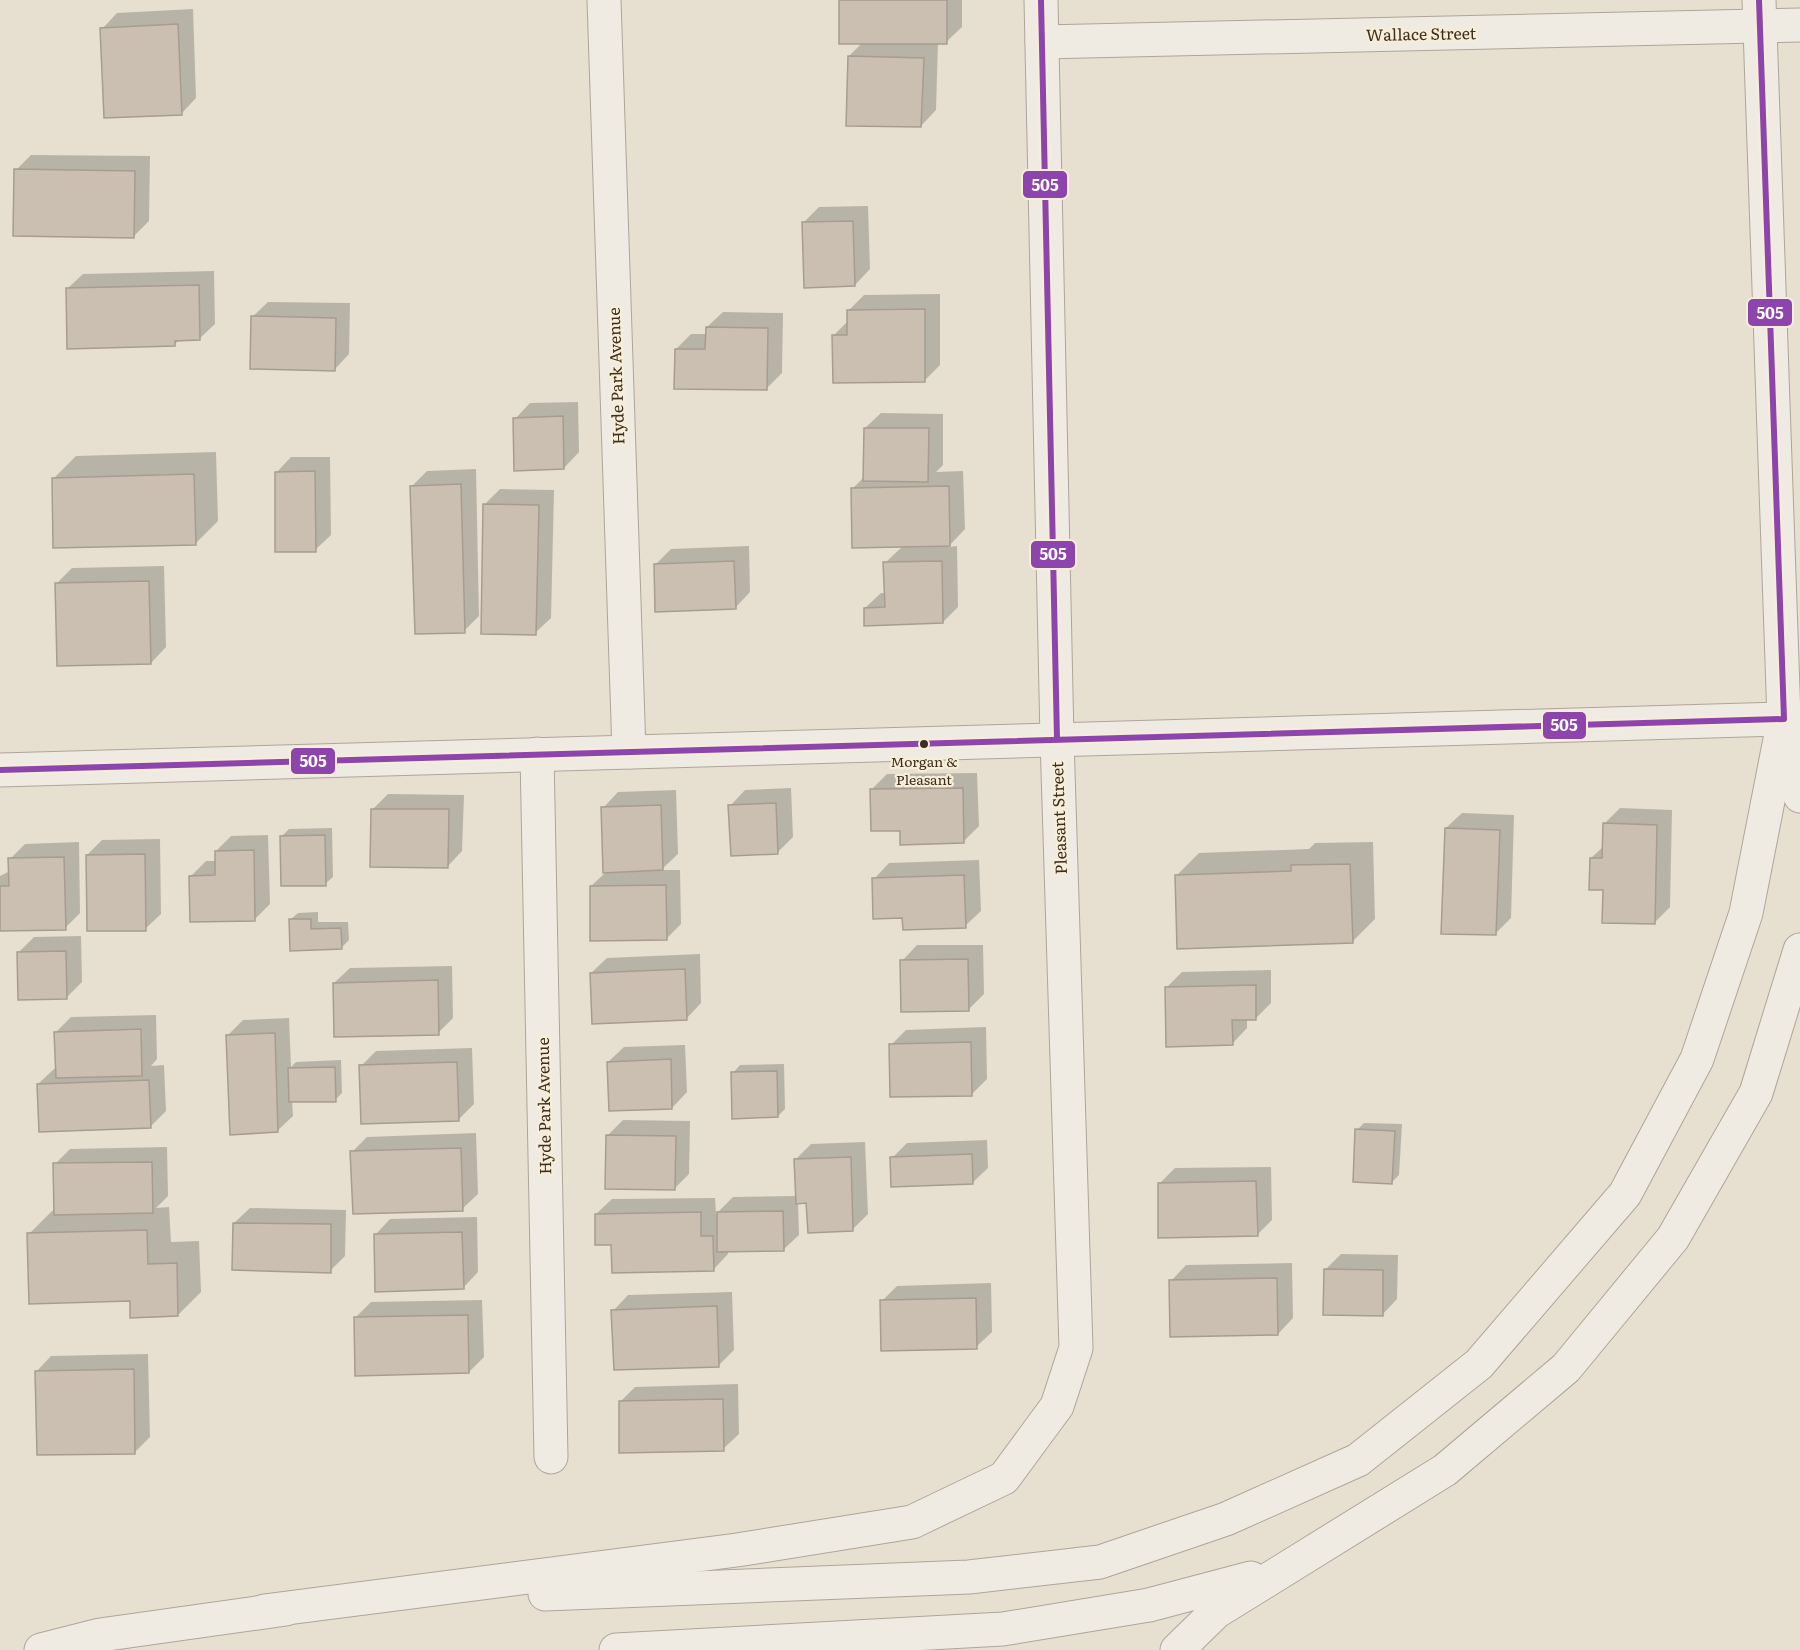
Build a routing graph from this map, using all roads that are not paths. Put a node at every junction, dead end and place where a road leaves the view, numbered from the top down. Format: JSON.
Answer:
{"nodes":[{"id":1,"x":604,"y":0,"type":"edge"},
{"id":2,"x":1041,"y":0,"type":"edge"},
{"id":3,"x":1760,"y":13,"type":"edge"},
{"id":4,"x":1800,"y":25,"type":"edge"},
{"id":5,"x":1042,"y":42,"type":"junction"},
{"id":6,"x":1784,"y":719,"type":"junction"},
{"id":7,"x":1057,"y":740,"type":"junction"},
{"id":8,"x":629,"y":752,"type":"junction"},
{"id":9,"x":537,"y":754,"type":"junction"},
{"id":10,"x":0,"y":770,"type":"edge"},
{"id":11,"x":1800,"y":796,"type":"edge"},
{"id":12,"x":1800,"y":950,"type":"edge"},
{"id":13,"x":551,"y":1457,"type":"dead end"},
{"id":14,"x":1281,"y":1569,"type":"junction"},
{"id":15,"x":264,"y":1611,"type":"junction"},
{"id":16,"x":42,"y":1650,"type":"edge"},
{"id":17,"x":616,"y":1650,"type":"edge"},
{"id":18,"x":1177,"y":1650,"type":"edge"}],
"edges":[{"from":1,"to":8,"type":"street","name":"Hyde Park Avenue"},
{"from":2,"to":5,"type":"street","name":"Pleasant Street"},
{"from":3,"to":4,"type":"street","name":"Wallace Street"},
{"from":3,"to":5,"type":"street","name":"Wallace Street"},
{"from":3,"to":6,"type":"street"},
{"from":5,"to":7,"type":"street","name":"Pleasant Street"},
{"from":6,"to":7,"type":"street"},
{"from":6,"to":11,"type":"street"},
{"from":6,"to":15,"type":"street"},
{"from":7,"to":8,"type":"street"},
{"from":7,"to":15,"type":"street","name":"Pleasant Street"},
{"from":8,"to":9,"type":"street"},
{"from":9,"to":10,"type":"street"},
{"from":9,"to":13,"type":"street","name":"Hyde Park Avenue"},
{"from":12,"to":14,"type":"street"},
{"from":14,"to":17,"type":"street"},
{"from":14,"to":18,"type":"street"},
{"from":15,"to":16,"type":"street"}]}
